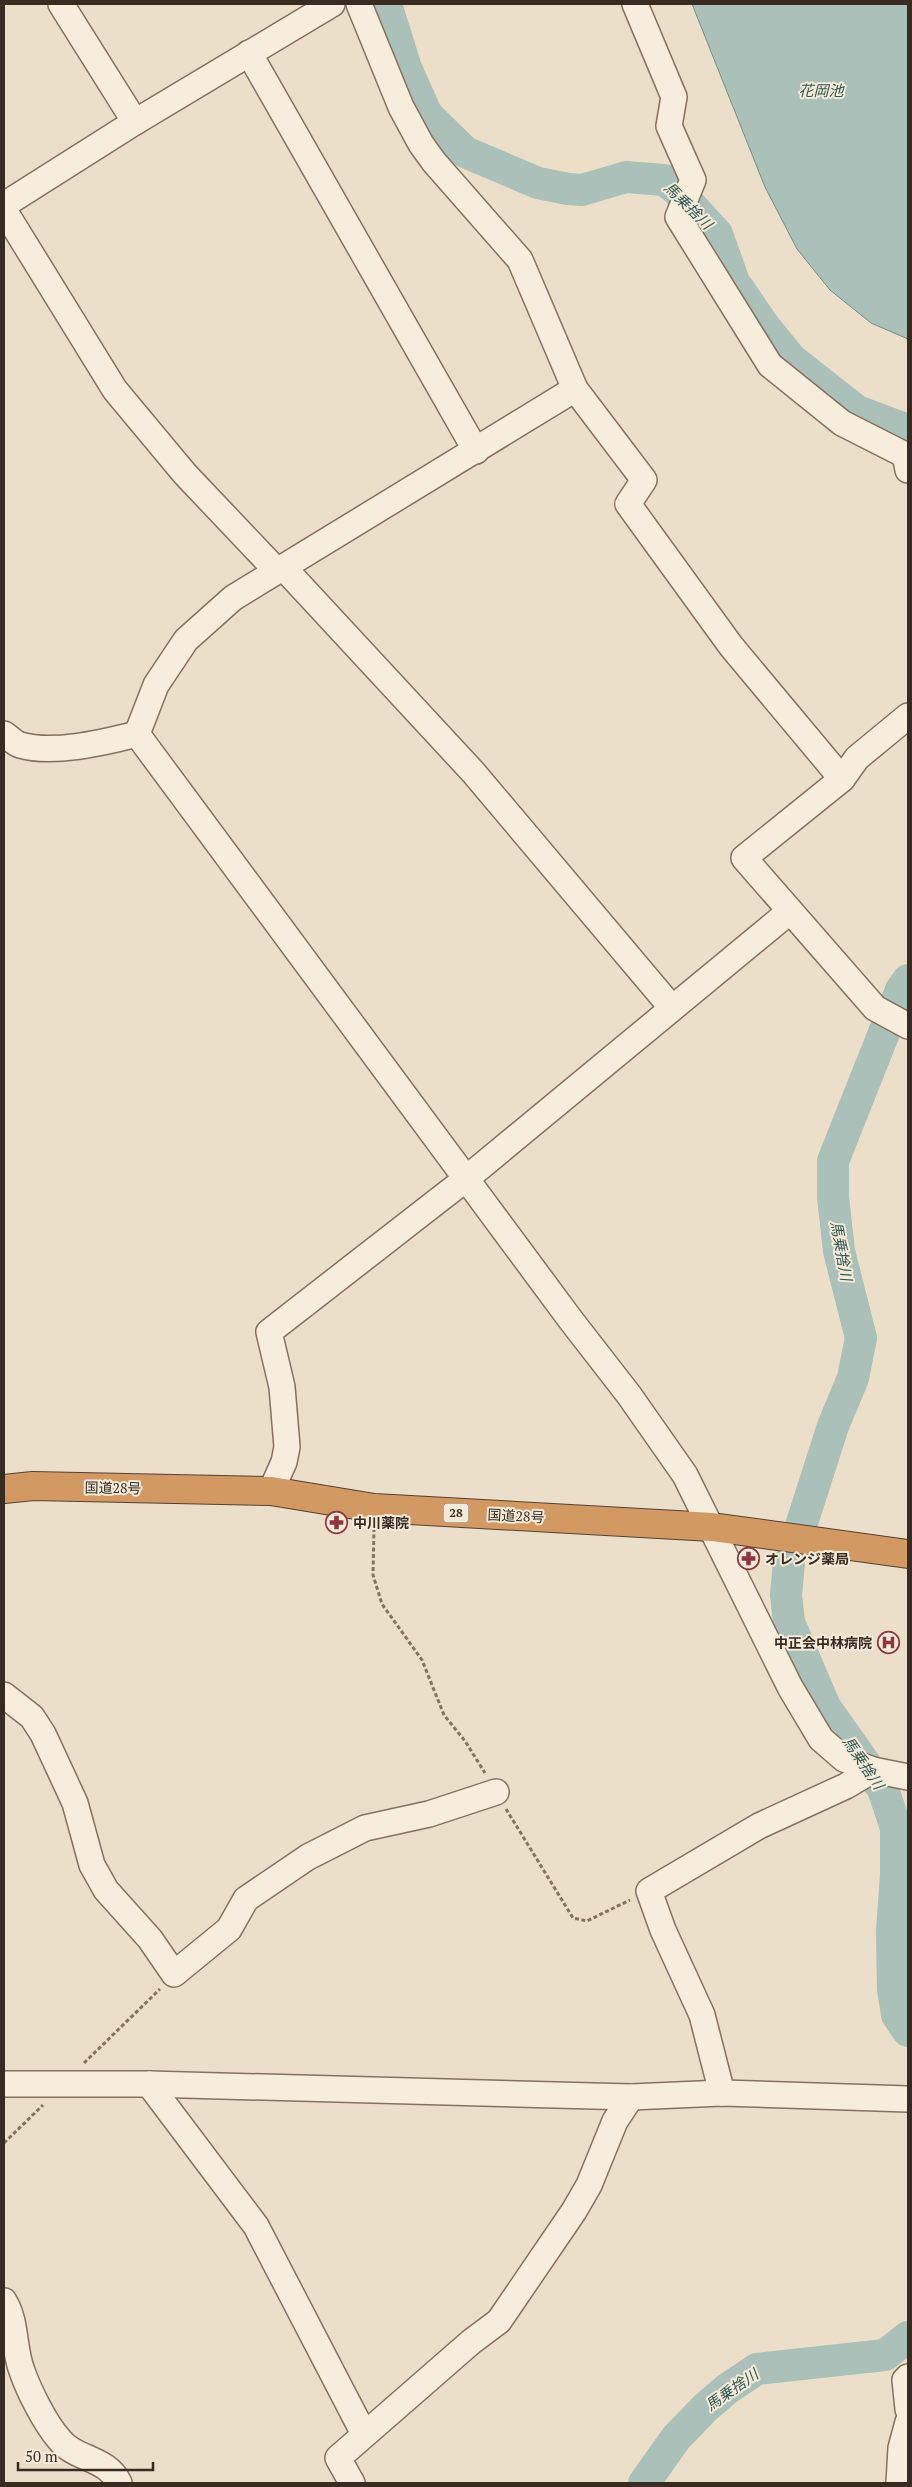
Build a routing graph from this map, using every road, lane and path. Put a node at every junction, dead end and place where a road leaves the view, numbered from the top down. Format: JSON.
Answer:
{"nodes":[{"id":1,"x":61,"y":4,"type":"edge"},
{"id":2,"x":332,"y":4,"type":"edge"},
{"id":3,"x":359,"y":4,"type":"edge"},
{"id":4,"x":636,"y":4,"type":"edge"},
{"id":5,"x":249,"y":53,"type":"junction"},
{"id":6,"x":135,"y":122,"type":"junction"},
{"id":7,"x":4,"y":205,"type":"edge"},
{"id":8,"x":4,"y":210,"type":"edge"},
{"id":9,"x":575,"y":390,"type":"junction"},
{"id":10,"x":476,"y":451,"type":"junction"},
{"id":11,"x":908,"y":470,"type":"edge"},
{"id":12,"x":280,"y":569,"type":"junction"},
{"id":13,"x":908,"y":716,"type":"edge"},
{"id":14,"x":4,"y":734,"type":"edge"},
{"id":15,"x":137,"y":734,"type":"junction"},
{"id":16,"x":842,"y":779,"type":"junction"},
{"id":17,"x":789,"y":912,"type":"junction"},
{"id":18,"x":672,"y":1008,"type":"junction"},
{"id":19,"x":908,"y":1026,"type":"edge"},
{"id":20,"x":467,"y":1178,"type":"junction"},
{"id":21,"x":4,"y":1489,"type":"edge"},
{"id":22,"x":271,"y":1491,"type":"junction"},
{"id":23,"x":374,"y":1508,"type":"junction"},
{"id":24,"x":712,"y":1527,"type":"junction"},
{"id":25,"x":908,"y":1554,"type":"edge"},
{"id":26,"x":4,"y":1695,"type":"edge"},
{"id":27,"x":873,"y":1770,"type":"junction"},
{"id":28,"x":908,"y":1777,"type":"edge"},
{"id":29,"x":496,"y":1792,"type":"junction"},
{"id":30,"x":649,"y":1891,"type":"junction"},
{"id":31,"x":174,"y":1974,"type":"junction"},
{"id":32,"x":4,"y":2084,"type":"edge"},
{"id":33,"x":149,"y":2084,"type":"junction"},
{"id":34,"x":62,"y":2085,"type":"junction"},
{"id":35,"x":722,"y":2093,"type":"junction"},
{"id":36,"x":631,"y":2097,"type":"junction"},
{"id":37,"x":908,"y":2099,"type":"edge"},
{"id":38,"x":4,"y":2143,"type":"edge"},
{"id":39,"x":4,"y":2301,"type":"edge"},
{"id":40,"x":908,"y":2377,"type":"edge"},
{"id":41,"x":908,"y":2409,"type":"edge"},
{"id":42,"x":908,"y":2422,"type":"edge"},
{"id":43,"x":364,"y":2434,"type":"junction"},
{"id":44,"x":119,"y":2483,"type":"edge"},
{"id":45,"x":352,"y":2483,"type":"edge"},
{"id":46,"x":899,"y":2483,"type":"edge"}],
"edges":[{"from":1,"to":6,"type":"street"},
{"from":2,"to":5,"type":"street"},
{"from":3,"to":9,"type":"street"},
{"from":4,"to":11,"type":"street"},
{"from":5,"to":6,"type":"street"},
{"from":5,"to":10,"type":"street"},
{"from":6,"to":7,"type":"street"},
{"from":8,"to":12,"type":"street"},
{"from":9,"to":10,"type":"street"},
{"from":9,"to":16,"type":"street"},
{"from":10,"to":12,"type":"street"},
{"from":12,"to":15,"type":"street"},
{"from":12,"to":18,"type":"street"},
{"from":13,"to":16,"type":"street"},
{"from":14,"to":15,"type":"street"},
{"from":15,"to":20,"type":"street"},
{"from":16,"to":17,"type":"street"},
{"from":17,"to":18,"type":"street"},
{"from":17,"to":19,"type":"street"},
{"from":18,"to":20,"type":"street"},
{"from":20,"to":22,"type":"street"},
{"from":20,"to":24,"type":"street"},
{"from":21,"to":22,"type":"highway","name":"国道28号","number":"28"},
{"from":22,"to":23,"type":"highway","name":"国道28号","number":"28"},
{"from":23,"to":24,"type":"highway","name":"国道28号","number":"28"},
{"from":23,"to":29,"type":"path"},
{"from":24,"to":25,"type":"highway","name":"国道28号","number":"28"},
{"from":24,"to":27,"type":"street"},
{"from":26,"to":31,"type":"street"},
{"from":27,"to":28,"type":"street"},
{"from":27,"to":30,"type":"street"},
{"from":29,"to":30,"type":"path"},
{"from":29,"to":31,"type":"street"},
{"from":30,"to":35,"type":"street"},
{"from":31,"to":34,"type":"path"},
{"from":32,"to":34,"type":"street"},
{"from":33,"to":34,"type":"street"},
{"from":33,"to":36,"type":"street"},
{"from":33,"to":43,"type":"street"},
{"from":34,"to":38,"type":"path"},
{"from":35,"to":36,"type":"street"},
{"from":35,"to":37,"type":"street"},
{"from":36,"to":43,"type":"street"},
{"from":39,"to":44,"type":"street"},
{"from":40,"to":41,"type":"street"},
{"from":42,"to":46,"type":"street"},
{"from":43,"to":45,"type":"street"}]}
